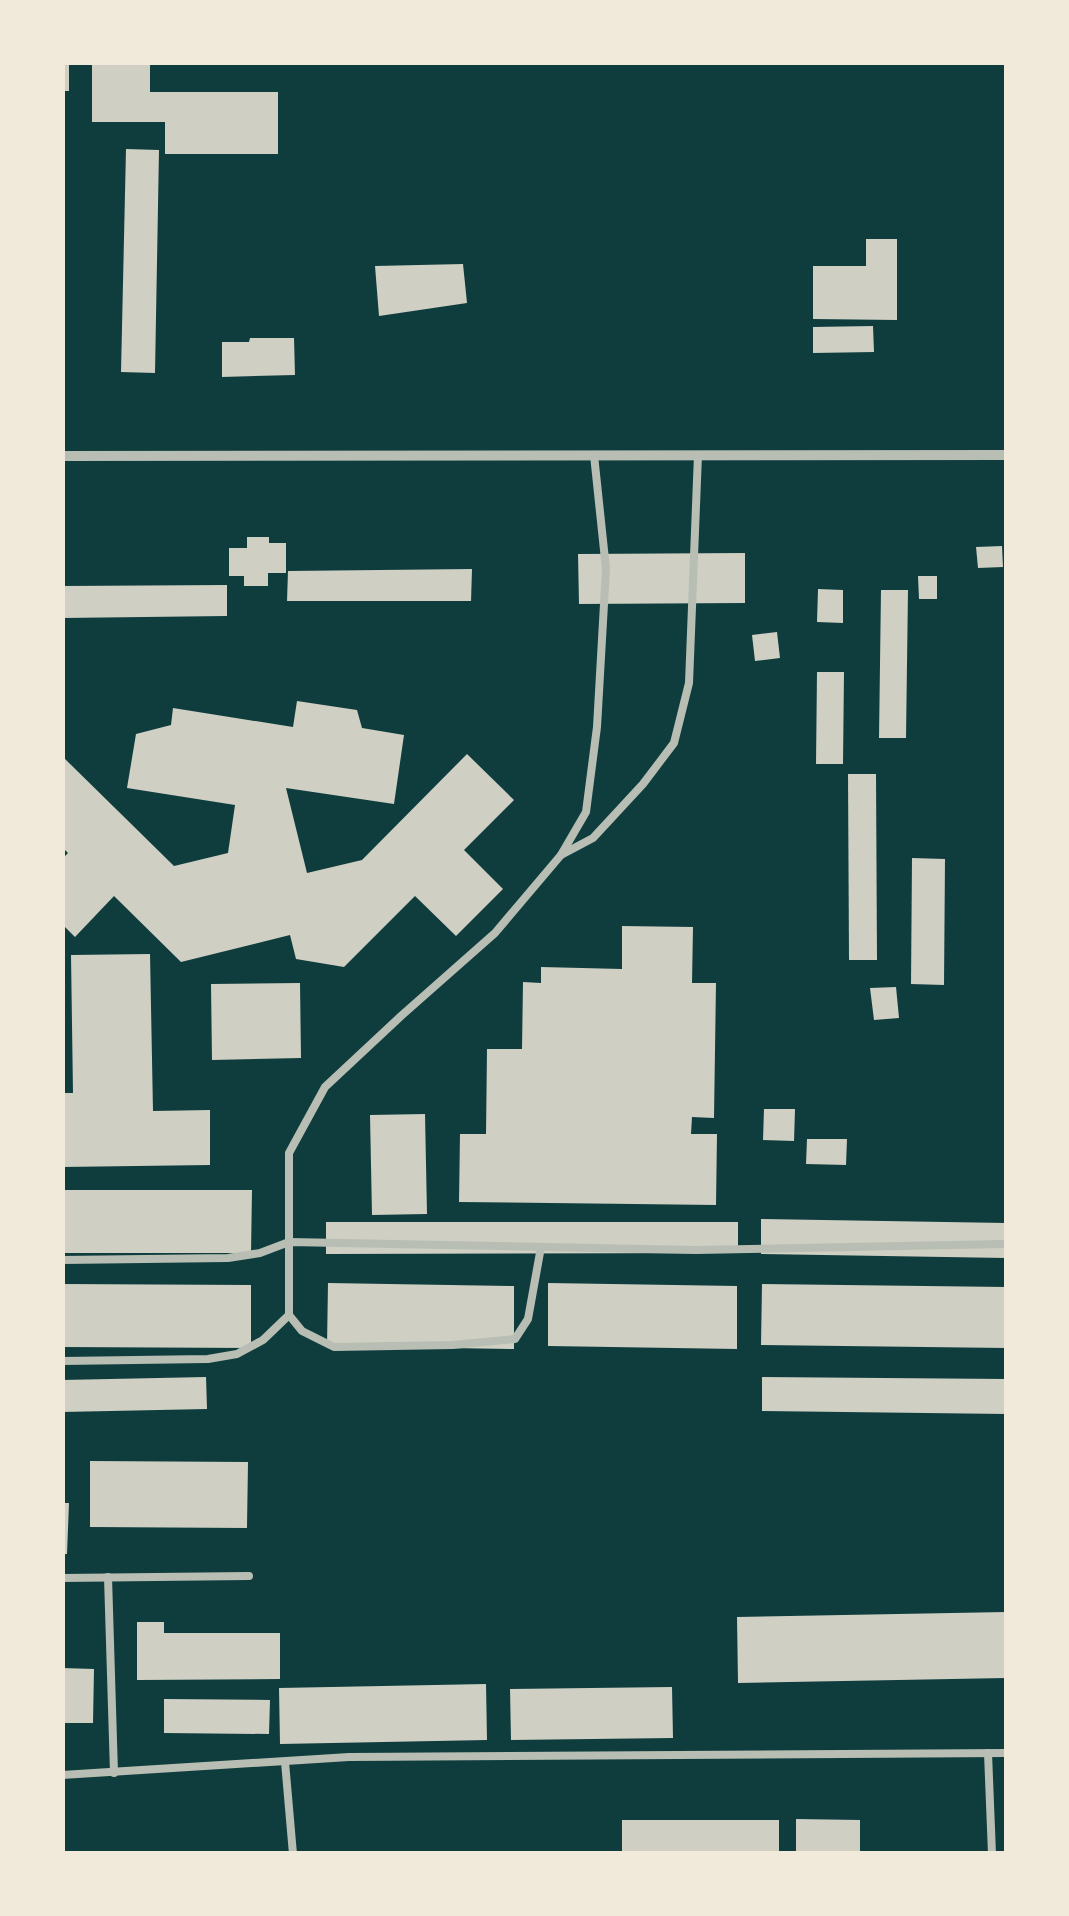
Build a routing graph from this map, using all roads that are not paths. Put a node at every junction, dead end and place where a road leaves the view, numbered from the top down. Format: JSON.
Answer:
{"nodes":[{"id":1,"x":594,"y":455,"type":"junction"},
{"id":2,"x":698,"y":455,"type":"junction"},
{"id":3,"x":1006,"y":455,"type":"edge"},
{"id":4,"x":62,"y":456,"type":"edge"},
{"id":5,"x":561,"y":854,"type":"junction"},
{"id":6,"x":289,"y":1242,"type":"junction"},
{"id":7,"x":1003,"y":1244,"type":"dead end"},
{"id":8,"x":542,"y":1247,"type":"junction"},
{"id":9,"x":62,"y":1260,"type":"edge"},
{"id":10,"x":290,"y":1315,"type":"junction"},
{"id":11,"x":62,"y":1361,"type":"edge"},
{"id":12,"x":249,"y":1576,"type":"dead end"},
{"id":13,"x":108,"y":1577,"type":"junction"},
{"id":14,"x":62,"y":1578,"type":"edge"},
{"id":15,"x":1006,"y":1752,"type":"edge"},
{"id":16,"x":988,"y":1753,"type":"junction"},
{"id":17,"x":285,"y":1762,"type":"junction"},
{"id":18,"x":114,"y":1773,"type":"junction"},
{"id":19,"x":62,"y":1774,"type":"edge"},
{"id":20,"x":293,"y":1854,"type":"edge"},
{"id":21,"x":992,"y":1854,"type":"edge"}],
"edges":[{"from":1,"to":2,"type":"street"},
{"from":1,"to":4,"type":"street"},
{"from":1,"to":5,"type":"lane"},
{"from":2,"to":3,"type":"street"},
{"from":2,"to":5,"type":"lane"},
{"from":5,"to":6,"type":"lane"},
{"from":6,"to":8,"type":"lane"},
{"from":6,"to":9,"type":"lane"},
{"from":6,"to":10,"type":"lane"},
{"from":7,"to":8,"type":"lane"},
{"from":8,"to":10,"type":"lane"},
{"from":10,"to":11,"type":"lane"},
{"from":12,"to":13,"type":"lane"},
{"from":13,"to":14,"type":"lane"},
{"from":13,"to":18,"type":"lane"},
{"from":15,"to":16,"type":"lane"},
{"from":16,"to":17,"type":"lane"},
{"from":16,"to":21,"type":"lane"},
{"from":17,"to":18,"type":"lane"},
{"from":17,"to":20,"type":"lane"},
{"from":18,"to":19,"type":"lane"}]}
